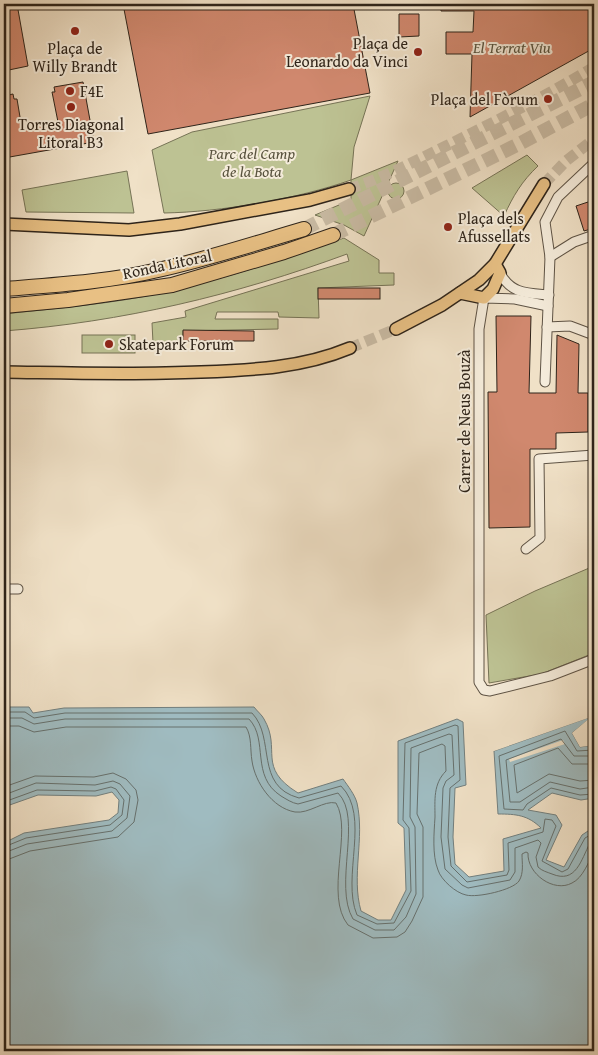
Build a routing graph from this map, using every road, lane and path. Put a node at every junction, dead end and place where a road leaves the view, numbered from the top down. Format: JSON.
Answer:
{"nodes":[{"id":1,"x":594,"y":163,"type":"edge"},
{"id":2,"x":544,"y":184,"type":"tunnel mouth"},
{"id":3,"x":349,"y":189,"type":"tunnel mouth"},
{"id":4,"x":4,"y":224,"type":"edge"},
{"id":5,"x":304,"y":228,"type":"tunnel mouth"},
{"id":6,"x":333,"y":235,"type":"tunnel mouth"},
{"id":7,"x":594,"y":235,"type":"edge"},
{"id":8,"x":550,"y":257,"type":"junction"},
{"id":9,"x":497,"y":269,"type":"junction"},
{"id":10,"x":4,"y":289,"type":"edge"},
{"id":11,"x":460,"y":293,"type":"junction"},
{"id":12,"x":549,"y":295,"type":"junction"},
{"id":13,"x":484,"y":298,"type":"junction"},
{"id":14,"x":4,"y":306,"type":"edge"},
{"id":15,"x":548,"y":306,"type":"junction"},
{"id":16,"x":547,"y":327,"type":"junction"},
{"id":17,"x":396,"y":329,"type":"tunnel mouth"},
{"id":18,"x":594,"y":335,"type":"edge"},
{"id":19,"x":350,"y":348,"type":"tunnel mouth"},
{"id":20,"x":4,"y":372,"type":"edge"},
{"id":21,"x":545,"y":382,"type":"dead end"},
{"id":22,"x":594,"y":455,"type":"edge"},
{"id":23,"x":526,"y":549,"type":"dead end"},
{"id":24,"x":4,"y":589,"type":"edge"},
{"id":25,"x":18,"y":589,"type":"dead end"},
{"id":26,"x":594,"y":659,"type":"edge"}],
"edges":[{"from":1,"to":8,"type":"street"},
{"from":2,"to":9,"type":"main road"},
{"from":3,"to":4,"type":"main road"},
{"from":5,"to":10,"type":"highway","name":"Ronda Litoral"},
{"from":6,"to":14,"type":"highway","name":"Ronda Litoral"},
{"from":7,"to":8,"type":"street"},
{"from":8,"to":12,"type":"street"},
{"from":9,"to":11,"type":"main road"},
{"from":9,"to":12,"type":"street"},
{"from":9,"to":13,"type":"main road"},
{"from":11,"to":13,"type":"main road"},
{"from":11,"to":17,"type":"main road"},
{"from":12,"to":15,"type":"street"},
{"from":13,"to":15,"type":"street"},
{"from":13,"to":26,"type":"street","name":"Carrer de Neus Bouzà"},
{"from":15,"to":16,"type":"street"},
{"from":16,"to":18,"type":"street"},
{"from":16,"to":21,"type":"street"},
{"from":19,"to":20,"type":"main road"},
{"from":22,"to":23,"type":"street"},
{"from":24,"to":25,"type":"street"}]}
